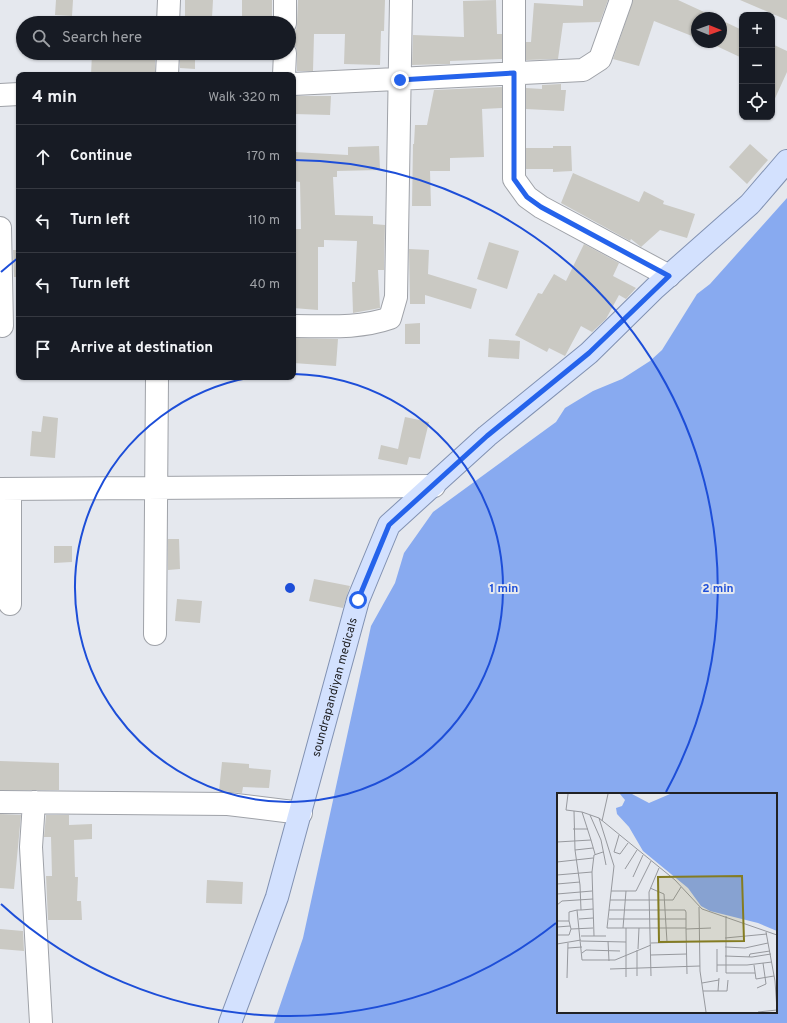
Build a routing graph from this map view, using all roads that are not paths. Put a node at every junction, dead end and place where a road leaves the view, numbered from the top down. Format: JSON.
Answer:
{"nodes":[{"id":1,"x":169,"y":0,"type":"edge"},
{"id":2,"x":285,"y":0,"type":"edge"},
{"id":3,"x":401,"y":0,"type":"edge"},
{"id":4,"x":514,"y":0,"type":"edge"},
{"id":5,"x":621,"y":0,"type":"edge"},
{"id":6,"x":168,"y":16,"type":"edge"},
{"id":7,"x":285,"y":16,"type":"edge"},
{"id":8,"x":168,"y":60,"type":"edge"},
{"id":9,"x":284,"y":60,"type":"edge"},
{"id":10,"x":167,"y":72,"type":"edge"},
{"id":11,"x":284,"y":72,"type":"edge"},
{"id":12,"x":514,"y":73,"type":"junction"},
{"id":13,"x":400,"y":80,"type":"junction"},
{"id":14,"x":296,"y":84,"type":"edge"},
{"id":15,"x":16,"y":94,"type":"edge"},
{"id":16,"x":0,"y":95,"type":"edge"},
{"id":17,"x":787,"y":161,"type":"edge"},
{"id":18,"x":0,"y":228,"type":"edge"},
{"id":19,"x":669,"y":276,"type":"junction"},
{"id":20,"x":7,"y":326,"type":"edge"},
{"id":21,"x":296,"y":326,"type":"edge"},
{"id":22,"x":157,"y":380,"type":"edge"},
{"id":23,"x":434,"y":486,"type":"junction"},
{"id":24,"x":157,"y":488,"type":"junction"},
{"id":25,"x":5,"y":489,"type":"edge"},
{"id":26,"x":10,"y":604,"type":"dead end"},
{"id":27,"x":155,"y":634,"type":"dead end"},
{"id":28,"x":0,"y":802,"type":"edge"},
{"id":29,"x":34,"y":802,"type":"junction"},
{"id":30,"x":301,"y":813,"type":"junction"},
{"id":31,"x":41,"y":1023,"type":"edge"},
{"id":32,"x":230,"y":1023,"type":"edge"}],
"edges":[{"from":1,"to":6,"type":"street"},
{"from":2,"to":7,"type":"street"},
{"from":3,"to":13,"type":"street"},
{"from":4,"to":12,"type":"street"},
{"from":5,"to":12,"type":"street"},
{"from":8,"to":10,"type":"street"},
{"from":9,"to":11,"type":"street"},
{"from":12,"to":13,"type":"street"},
{"from":12,"to":19,"type":"street"},
{"from":13,"to":14,"type":"street"},
{"from":13,"to":21,"type":"street"},
{"from":15,"to":16,"type":"street"},
{"from":17,"to":19,"type":"main road","name":"soundrapandiyan medicals"},
{"from":18,"to":20,"type":"street"},
{"from":19,"to":23,"type":"main road","name":"soundrapandiyan medicals"},
{"from":22,"to":24,"type":"street"},
{"from":23,"to":24,"type":"street"},
{"from":23,"to":30,"type":"main road","name":"soundrapandiyan medicals"},
{"from":24,"to":25,"type":"street"},
{"from":24,"to":27,"type":"street"},
{"from":25,"to":26,"type":"street"},
{"from":28,"to":29,"type":"street"},
{"from":29,"to":30,"type":"street"},
{"from":29,"to":31,"type":"street"},
{"from":30,"to":32,"type":"main road","name":"soundrapandiyan medicals"}]}
